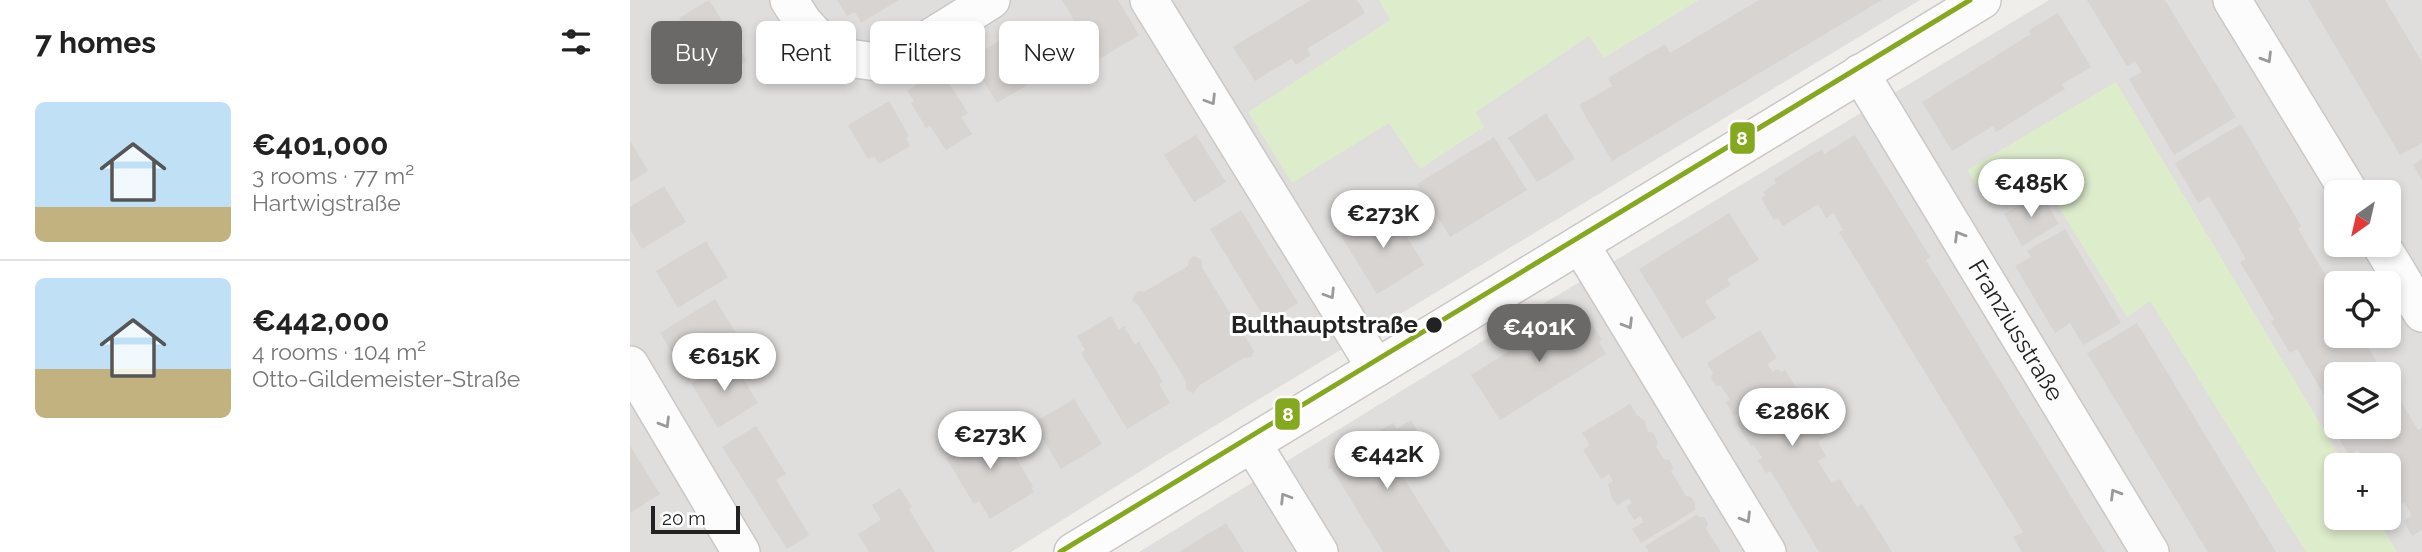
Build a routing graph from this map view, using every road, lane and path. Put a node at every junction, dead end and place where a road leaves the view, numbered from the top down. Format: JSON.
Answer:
{"nodes":[{"id":1,"x":789,"y":0,"type":"edge"},
{"id":2,"x":991,"y":0,"type":"edge"},
{"id":3,"x":1149,"y":0,"type":"edge"},
{"id":4,"x":1982,"y":0,"type":"edge"},
{"id":5,"x":2232,"y":0,"type":"edge"},
{"id":6,"x":1860,"y":73,"type":"junction"},
{"id":7,"x":2342,"y":180,"type":"edge"},
{"id":8,"x":1580,"y":244,"type":"junction"},
{"id":9,"x":2388,"y":257,"type":"edge"},
{"id":10,"x":2422,"y":313,"type":"edge"},
{"id":11,"x":630,"y":365,"type":"edge"},
{"id":12,"x":1376,"y":368,"type":"junction"},
{"id":13,"x":1251,"y":443,"type":"junction"},
{"id":14,"x":741,"y":552,"type":"edge"},
{"id":15,"x":1073,"y":552,"type":"edge"},
{"id":16,"x":1319,"y":552,"type":"edge"},
{"id":17,"x":1767,"y":552,"type":"edge"},
{"id":18,"x":2150,"y":552,"type":"edge"}],
"edges":[{"from":1,"to":2,"type":"street"},
{"from":3,"to":12,"type":"street","one_way":true},
{"from":4,"to":6,"type":"street"},
{"from":5,"to":7,"type":"street","one_way":true},
{"from":6,"to":8,"type":"street"},
{"from":18,"to":6,"type":"street","name":"Franziusstraße","one_way":true},
{"from":8,"to":12,"type":"street"},
{"from":8,"to":17,"type":"street","one_way":true},
{"from":9,"to":10,"type":"street"},
{"from":11,"to":14,"type":"street","one_way":true},
{"from":12,"to":13,"type":"street"},
{"from":13,"to":15,"type":"street"},
{"from":16,"to":13,"type":"street","one_way":true}]}
